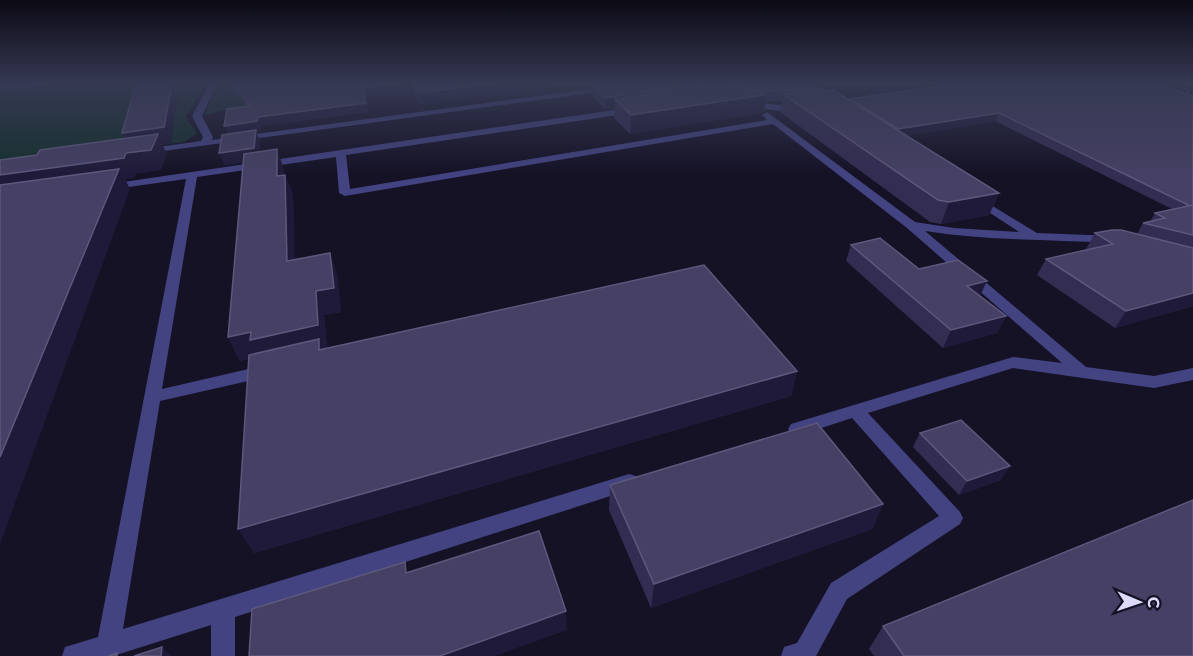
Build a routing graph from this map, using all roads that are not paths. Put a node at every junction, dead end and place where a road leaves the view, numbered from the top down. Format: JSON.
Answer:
{"nodes":[{"id":1,"x":198,"y":114,"type":"edge"},
{"id":2,"x":427,"y":114,"type":"edge"},
{"id":3,"x":611,"y":114,"type":"edge"},
{"id":4,"x":765,"y":114,"type":"edge"},
{"id":5,"x":775,"y":121,"type":"junction"},
{"id":6,"x":205,"y":144,"type":"junction"},
{"id":7,"x":136,"y":153,"type":"edge"},
{"id":8,"x":341,"y":153,"type":"junction"},
{"id":9,"x":192,"y":175,"type":"junction"},
{"id":10,"x":91,"y":190,"type":"edge"},
{"id":11,"x":966,"y":192,"type":"edge"},
{"id":12,"x":911,"y":225,"type":"junction"},
{"id":13,"x":1034,"y":237,"type":"junction"},
{"id":14,"x":1123,"y":241,"type":"edge"},
{"id":15,"x":278,"y":368,"type":"edge"},
{"id":16,"x":1081,"y":371,"type":"junction"},
{"id":17,"x":1193,"y":374,"type":"edge"},
{"id":18,"x":152,"y":397,"type":"junction"},
{"id":19,"x":856,"y":411,"type":"junction"},
{"id":20,"x":777,"y":436,"type":"edge"},
{"id":21,"x":642,"y":478,"type":"edge"},
{"id":22,"x":223,"y":610,"type":"junction"},
{"id":23,"x":108,"y":645,"type":"junction"},
{"id":24,"x":802,"y":655,"type":"edge"},
{"id":25,"x":74,"y":656,"type":"edge"},
{"id":26,"x":224,"y":656,"type":"edge"}],
"edges":[{"from":1,"to":6,"type":"street"},
{"from":2,"to":6,"type":"street"},
{"from":3,"to":8,"type":"street"},
{"from":4,"to":5,"type":"street"},
{"from":5,"to":8,"type":"street"},
{"from":5,"to":12,"type":"street"},
{"from":6,"to":7,"type":"street"},
{"from":8,"to":9,"type":"street"},
{"from":9,"to":10,"type":"street"},
{"from":9,"to":18,"type":"street"},
{"from":11,"to":13,"type":"street"},
{"from":12,"to":13,"type":"street"},
{"from":12,"to":16,"type":"street"},
{"from":13,"to":14,"type":"street"},
{"from":15,"to":18,"type":"street"},
{"from":16,"to":17,"type":"street"},
{"from":16,"to":19,"type":"street"},
{"from":18,"to":23,"type":"street"},
{"from":19,"to":20,"type":"street"},
{"from":19,"to":24,"type":"street"},
{"from":21,"to":22,"type":"street"},
{"from":22,"to":23,"type":"street"},
{"from":22,"to":26,"type":"street"},
{"from":23,"to":25,"type":"street"}]}
